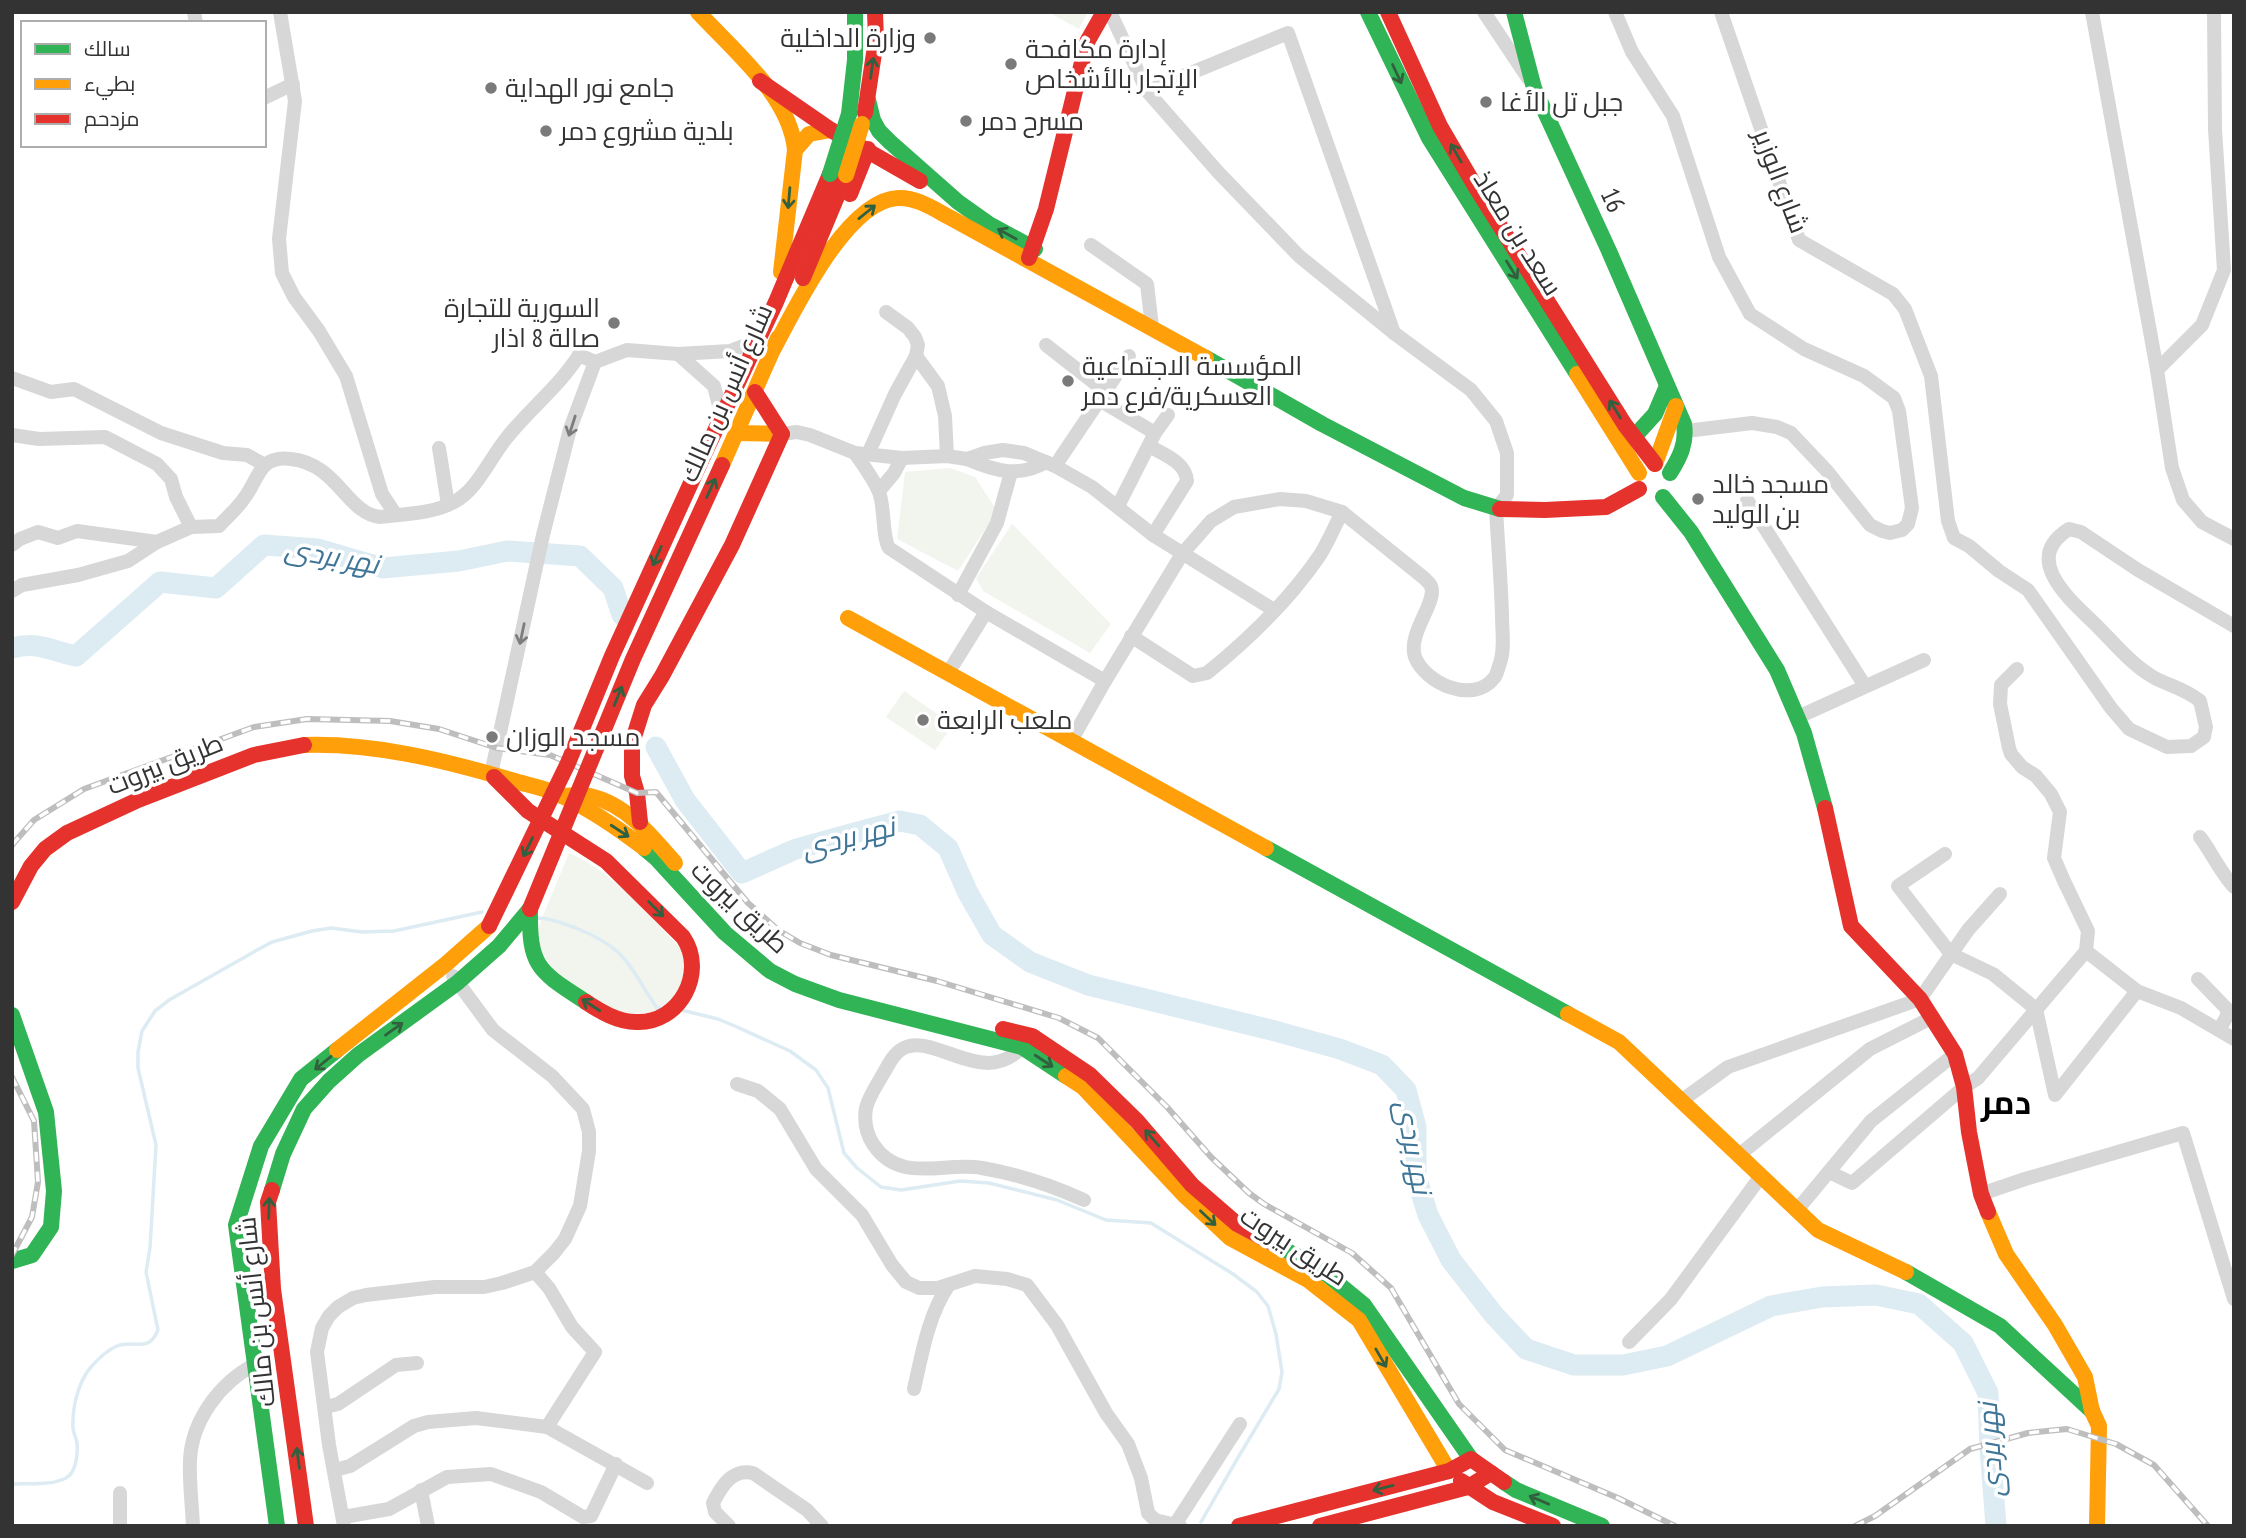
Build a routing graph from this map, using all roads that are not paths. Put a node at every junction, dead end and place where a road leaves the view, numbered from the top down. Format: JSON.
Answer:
{"nodes":[{"id":1,"x":280,"y":12,"type":"edge"},
{"id":2,"x":698,"y":12,"type":"edge"},
{"id":3,"x":855,"y":12,"type":"edge"},
{"id":4,"x":875,"y":12,"type":"edge"},
{"id":5,"x":1104,"y":12,"type":"edge"},
{"id":6,"x":1110,"y":12,"type":"edge"},
{"id":7,"x":1368,"y":12,"type":"edge"},
{"id":8,"x":1388,"y":12,"type":"edge"},
{"id":9,"x":1484,"y":12,"type":"edge"},
{"id":10,"x":1514,"y":12,"type":"edge"},
{"id":11,"x":1615,"y":12,"type":"edge"},
{"id":12,"x":1721,"y":12,"type":"edge"},
{"id":13,"x":2092,"y":12,"type":"edge"},
{"id":14,"x":2214,"y":12,"type":"edge"},
{"id":15,"x":760,"y":81,"type":"junction"},
{"id":16,"x":293,"y":84,"type":"junction"},
{"id":17,"x":1534,"y":88,"type":"junction"},
{"id":18,"x":1147,"y":91,"type":"junction"},
{"id":19,"x":266,"y":97,"type":"edge"},
{"id":20,"x":868,"y":100,"type":"junction"},
{"id":21,"x":855,"y":119,"type":"junction"},
{"id":22,"x":831,"y":130,"type":"junction"},
{"id":23,"x":868,"y":149,"type":"junction"},
{"id":24,"x":795,"y":150,"type":"junction"},
{"id":25,"x":838,"y":174,"type":"junction"},
{"id":26,"x":958,"y":202,"type":"junction"},
{"id":27,"x":1091,"y":245,"type":"dead end"},
{"id":28,"x":1030,"y":254,"type":"junction"},
{"id":29,"x":810,"y":281,"type":"junction"},
{"id":30,"x":776,"y":302,"type":"junction"},
{"id":31,"x":886,"y":312,"type":"dead end"},
{"id":32,"x":1152,"y":327,"type":"junction"},
{"id":33,"x":1394,"y":334,"type":"junction"},
{"id":34,"x":759,"y":340,"type":"junction"},
{"id":35,"x":1046,"y":345,"type":"dead end"},
{"id":36,"x":774,"y":348,"type":"junction"},
{"id":37,"x":678,"y":354,"type":"junction"},
{"id":38,"x":916,"y":356,"type":"junction"},
{"id":39,"x":1129,"y":356,"type":"dead end"},
{"id":40,"x":595,"y":362,"type":"junction"},
{"id":41,"x":2157,"y":370,"type":"junction"},
{"id":42,"x":12,"y":378,"type":"edge"},
{"id":43,"x":1667,"y":386,"type":"junction"},
{"id":44,"x":755,"y":392,"type":"junction"},
{"id":45,"x":1103,"y":396,"type":"junction"},
{"id":46,"x":1676,"y":406,"type":"junction"},
{"id":47,"x":1168,"y":415,"type":"dead end"},
{"id":48,"x":722,"y":417,"type":"junction"},
{"id":49,"x":1686,"y":430,"type":"junction"},
{"id":50,"x":736,"y":433,"type":"junction"},
{"id":51,"x":782,"y":434,"type":"junction"},
{"id":52,"x":12,"y":435,"type":"edge"},
{"id":53,"x":1634,"y":436,"type":"junction"},
{"id":54,"x":1152,"y":439,"type":"junction"},
{"id":55,"x":439,"y":448,"type":"dead end"},
{"id":56,"x":862,"y":454,"type":"junction"},
{"id":57,"x":947,"y":456,"type":"junction"},
{"id":58,"x":902,"y":458,"type":"junction"},
{"id":59,"x":967,"y":459,"type":"junction"},
{"id":60,"x":1051,"y":464,"type":"junction"},
{"id":61,"x":1655,"y":464,"type":"junction"},
{"id":62,"x":265,"y":465,"type":"junction"},
{"id":63,"x":1011,"y":472,"type":"junction"},
{"id":64,"x":1639,"y":473,"type":"junction"},
{"id":65,"x":1670,"y":473,"type":"junction"},
{"id":66,"x":1639,"y":489,"type":"junction"},
{"id":67,"x":879,"y":491,"type":"junction"},
{"id":68,"x":1663,"y":497,"type":"junction"},
{"id":69,"x":1747,"y":500,"type":"dead end"},
{"id":70,"x":448,"y":505,"type":"junction"},
{"id":71,"x":1118,"y":506,"type":"junction"},
{"id":72,"x":1496,"y":509,"type":"junction"},
{"id":73,"x":1342,"y":512,"type":"junction"},
{"id":74,"x":396,"y":515,"type":"junction"},
{"id":75,"x":191,"y":527,"type":"junction"},
{"id":76,"x":1153,"y":535,"type":"junction"},
{"id":77,"x":2234,"y":539,"type":"edge"},
{"id":78,"x":157,"y":542,"type":"junction"},
{"id":79,"x":12,"y":545,"type":"edge"},
{"id":80,"x":1182,"y":554,"type":"junction"},
{"id":81,"x":12,"y":591,"type":"edge"},
{"id":82,"x":958,"y":594,"type":"junction"},
{"id":83,"x":1274,"y":610,"type":"junction"},
{"id":84,"x":986,"y":612,"type":"junction"},
{"id":85,"x":848,"y":618,"type":"dead end"},
{"id":86,"x":2234,"y":626,"type":"edge"},
{"id":87,"x":1130,"y":636,"type":"junction"},
{"id":88,"x":1924,"y":660,"type":"dead end"},
{"id":89,"x":2017,"y":669,"type":"dead end"},
{"id":90,"x":948,"y":673,"type":"junction"},
{"id":91,"x":1105,"y":681,"type":"junction"},
{"id":92,"x":1866,"y":686,"type":"junction"},
{"id":93,"x":1798,"y":717,"type":"junction"},
{"id":94,"x":1071,"y":741,"type":"junction"},
{"id":95,"x":491,"y":774,"type":"junction"},
{"id":96,"x":561,"y":796,"type":"junction"},
{"id":97,"x":640,"y":822,"type":"junction"},
{"id":98,"x":2200,"y":837,"type":"dead end"},
{"id":99,"x":1945,"y":854,"type":"dead end"},
{"id":100,"x":2234,"y":887,"type":"edge"},
{"id":101,"x":2000,"y":894,"type":"dead end"},
{"id":102,"x":12,"y":902,"type":"edge"},
{"id":103,"x":530,"y":909,"type":"junction"},
{"id":104,"x":2087,"y":951,"type":"junction"},
{"id":105,"x":1951,"y":954,"type":"junction"},
{"id":106,"x":446,"y":964,"type":"junction"},
{"id":107,"x":2198,"y":979,"type":"dead end"},
{"id":108,"x":457,"y":983,"type":"junction"},
{"id":109,"x":2137,"y":991,"type":"junction"},
{"id":110,"x":1920,"y":999,"type":"junction"},
{"id":111,"x":2036,"y":1009,"type":"junction"},
{"id":112,"x":12,"y":1015,"type":"edge"},
{"id":113,"x":1933,"y":1017,"type":"junction"},
{"id":114,"x":2219,"y":1030,"type":"junction"},
{"id":115,"x":2234,"y":1039,"type":"edge"},
{"id":116,"x":1022,"y":1047,"type":"junction"},
{"id":117,"x":1955,"y":1054,"type":"junction"},
{"id":118,"x":737,"y":1084,"type":"dead end"},
{"id":119,"x":1964,"y":1087,"type":"junction"},
{"id":120,"x":1681,"y":1101,"type":"junction"},
{"id":121,"x":1739,"y":1155,"type":"junction"},
{"id":122,"x":1829,"y":1172,"type":"junction"},
{"id":123,"x":1761,"y":1176,"type":"junction"},
{"id":124,"x":1981,"y":1194,"type":"junction"},
{"id":125,"x":1084,"y":1200,"type":"dead end"},
{"id":126,"x":1797,"y":1210,"type":"junction"},
{"id":127,"x":12,"y":1261,"type":"edge"},
{"id":128,"x":535,"y":1272,"type":"junction"},
{"id":129,"x":948,"y":1286,"type":"junction"},
{"id":130,"x":2234,"y":1299,"type":"edge"},
{"id":131,"x":1629,"y":1342,"type":"dead end"},
{"id":132,"x":417,"y":1363,"type":"dead end"},
{"id":133,"x":254,"y":1365,"type":"junction"},
{"id":134,"x":914,"y":1389,"type":"dead end"},
{"id":135,"x":325,"y":1407,"type":"junction"},
{"id":136,"x":2092,"y":1411,"type":"junction"},
{"id":137,"x":1240,"y":1424,"type":"dead end"},
{"id":138,"x":547,"y":1427,"type":"junction"},
{"id":139,"x":1471,"y":1459,"type":"junction"},
{"id":140,"x":616,"y":1464,"type":"junction"},
{"id":141,"x":335,"y":1470,"type":"junction"},
{"id":142,"x":1449,"y":1471,"type":"junction"},
{"id":143,"x":1491,"y":1474,"type":"junction"},
{"id":144,"x":647,"y":1483,"type":"dead end"},
{"id":145,"x":1468,"y":1488,"type":"junction"},
{"id":146,"x":421,"y":1490,"type":"junction"},
{"id":147,"x":120,"y":1493,"type":"dead end"},
{"id":148,"x":344,"y":1521,"type":"edge"},
{"id":149,"x":1178,"y":1524,"type":"edge"},
{"id":150,"x":120,"y":1526,"type":"edge"},
{"id":151,"x":194,"y":1526,"type":"edge"},
{"id":152,"x":277,"y":1526,"type":"edge"},
{"id":153,"x":306,"y":1526,"type":"edge"},
{"id":154,"x":428,"y":1526,"type":"edge"},
{"id":155,"x":729,"y":1526,"type":"edge"},
{"id":156,"x":822,"y":1526,"type":"edge"},
{"id":157,"x":1239,"y":1526,"type":"edge"},
{"id":158,"x":1320,"y":1526,"type":"edge"},
{"id":159,"x":1553,"y":1526,"type":"edge"},
{"id":160,"x":1602,"y":1526,"type":"edge"},
{"id":161,"x":2097,"y":1526,"type":"edge"}],
"edges":[{"from":1,"to":16,"type":"street"},
{"from":2,"to":15,"type":"street"},
{"from":3,"to":21,"type":"street","name":"شارع أنس بن مالك"},
{"from":20,"to":4,"type":"street","name":"شارع أنس بن مالك","one_way":true},
{"from":5,"to":28,"type":"street"},
{"from":6,"to":18,"type":"street"},
{"from":7,"to":64,"type":"street","name":"سعد بن معاذ","one_way":true},
{"from":53,"to":8,"type":"street","name":"سعد بن معاذ","one_way":true},
{"from":9,"to":17,"type":"street"},
{"from":10,"to":17,"type":"street","name":"16"},
{"from":11,"to":49,"type":"street"},
{"from":12,"to":86,"type":"street","name":"شارع الوزير"},
{"from":13,"to":41,"type":"street"},
{"from":14,"to":41,"type":"street"},
{"from":15,"to":22,"type":"street"},
{"from":15,"to":24,"type":"street"},
{"from":16,"to":19,"type":"street"},
{"from":16,"to":74,"type":"street"},
{"from":17,"to":43,"type":"street","name":"16"},
{"from":18,"to":33,"type":"street"},
{"from":18,"to":33,"type":"street"},
{"from":20,"to":21,"type":"street","name":"شارع أنس بن مالك"},
{"from":20,"to":26,"type":"street"},
{"from":21,"to":25,"type":"street","name":"شارع أنس بن مالك","bridge":true},
{"from":22,"to":23,"type":"street"},
{"from":22,"to":24,"type":"street"},
{"from":23,"to":26,"type":"street"},
{"from":23,"to":29,"type":"street"},
{"from":24,"to":30,"type":"street","one_way":true},
{"from":25,"to":30,"type":"street","name":"شارع أنس بن مالك"},
{"from":25,"to":36,"type":"street","name":"شارع أنس بن مالك"},
{"from":28,"to":26,"type":"street","one_way":true},
{"from":27,"to":32,"type":"street"},
{"from":29,"to":28,"type":"street","one_way":true},
{"from":28,"to":32,"type":"street"},
{"from":29,"to":36,"type":"street"},
{"from":30,"to":34,"type":"street","name":"شارع أنس بن مالك"},
{"from":31,"to":38,"type":"street"},
{"from":32,"to":72,"type":"street"},
{"from":33,"to":72,"type":"street"},
{"from":34,"to":37,"type":"street"},
{"from":34,"to":48,"type":"street","name":"شارع أنس بن مالك"},
{"from":35,"to":45,"type":"street"},
{"from":36,"to":44,"type":"street","name":"شارع أنس بن مالك"},
{"from":37,"to":40,"type":"street"},
{"from":37,"to":48,"type":"street"},
{"from":38,"to":56,"type":"street"},
{"from":38,"to":57,"type":"street"},
{"from":39,"to":45,"type":"street"},
{"from":40,"to":70,"type":"street"},
{"from":40,"to":95,"type":"street","one_way":true},
{"from":41,"to":77,"type":"street"},
{"from":42,"to":62,"type":"street"},
{"from":43,"to":46,"type":"street","name":"16"},
{"from":43,"to":53,"type":"street"},
{"from":44,"to":50,"type":"street","name":"شارع أنس بن مالك"},
{"from":44,"to":51,"type":"street"},
{"from":45,"to":54,"type":"street"},
{"from":45,"to":60,"type":"street"},
{"from":46,"to":49,"type":"street","name":"16"},
{"from":46,"to":61,"type":"street"},
{"from":47,"to":54,"type":"street"},
{"from":48,"to":106,"type":"street","name":"شارع أنس بن مالك","one_way":true,"bridge":true},
{"from":49,"to":65,"type":"street"},
{"from":50,"to":51,"type":"street"},
{"from":103,"to":50,"type":"street","name":"شارع أنس بن مالك","one_way":true,"bridge":true},
{"from":51,"to":56,"type":"street"},
{"from":51,"to":97,"type":"street"},
{"from":52,"to":75,"type":"street"},
{"from":53,"to":61,"type":"street","name":"سعد بن معاذ"},
{"from":54,"to":71,"type":"street"},
{"from":54,"to":76,"type":"street"},
{"from":55,"to":70,"type":"street"},
{"from":56,"to":58,"type":"street"},
{"from":56,"to":67,"type":"street"},
{"from":57,"to":58,"type":"street"},
{"from":57,"to":59,"type":"street"},
{"from":58,"to":67,"type":"street"},
{"from":59,"to":60,"type":"street"},
{"from":59,"to":63,"type":"street"},
{"from":60,"to":63,"type":"street"},
{"from":60,"to":71,"type":"street"},
{"from":61,"to":64,"type":"street"},
{"from":61,"to":65,"type":"street"},
{"from":62,"to":74,"type":"street"},
{"from":62,"to":75,"type":"street"},
{"from":63,"to":82,"type":"street"},
{"from":64,"to":66,"type":"street"},
{"from":65,"to":68,"type":"street"},
{"from":66,"to":68,"type":"street"},
{"from":66,"to":72,"type":"street"},
{"from":67,"to":82,"type":"street"},
{"from":68,"to":93,"type":"street"},
{"from":69,"to":92,"type":"street"},
{"from":70,"to":74,"type":"street"},
{"from":71,"to":76,"type":"street"},
{"from":72,"to":73,"type":"street"},
{"from":73,"to":80,"type":"street"},
{"from":73,"to":83,"type":"street"},
{"from":75,"to":78,"type":"street"},
{"from":76,"to":80,"type":"street"},
{"from":78,"to":79,"type":"street"},
{"from":78,"to":81,"type":"street"},
{"from":80,"to":83,"type":"street"},
{"from":80,"to":87,"type":"street"},
{"from":82,"to":84,"type":"street"},
{"from":83,"to":87,"type":"street"},
{"from":84,"to":90,"type":"street"},
{"from":84,"to":91,"type":"street"},
{"from":85,"to":90,"type":"street"},
{"from":87,"to":91,"type":"street"},
{"from":88,"to":92,"type":"street"},
{"from":89,"to":104,"type":"street"},
{"from":90,"to":94,"type":"street"},
{"from":91,"to":94,"type":"street"},
{"from":92,"to":93,"type":"street"},
{"from":93,"to":110,"type":"street"},
{"from":94,"to":120,"type":"street"},
{"from":95,"to":96,"type":"street","name":"طريق بيروت"},
{"from":95,"to":102,"type":"street","name":"طريق بيروت"},
{"from":95,"to":103,"type":"street","one_way":true},
{"from":96,"to":97,"type":"street"},
{"from":96,"to":116,"type":"street","name":"طريق بيروت","one_way":true},
{"from":139,"to":97,"type":"street","one_way":true},
{"from":98,"to":100,"type":"street"},
{"from":99,"to":105,"type":"street"},
{"from":101,"to":105,"type":"street"},
{"from":103,"to":108,"type":"street","name":"شارع أنس بن مالك"},
{"from":104,"to":109,"type":"street"},
{"from":104,"to":111,"type":"street"},
{"from":105,"to":110,"type":"street"},
{"from":105,"to":111,"type":"street"},
{"from":106,"to":108,"type":"street"},
{"from":106,"to":133,"type":"street","name":"شارع أنس بن مالك","one_way":true},
{"from":107,"to":114,"type":"street"},
{"from":108,"to":128,"type":"street"},
{"from":153,"to":108,"type":"street","name":"شارع أنس بن مالك","one_way":true},
{"from":109,"to":111,"type":"street"},
{"from":109,"to":114,"type":"street"},
{"from":110,"to":113,"type":"street"},
{"from":110,"to":120,"type":"street"},
{"from":111,"to":119,"type":"street"},
{"from":112,"to":127,"type":"street"},
{"from":113,"to":117,"type":"street"},
{"from":113,"to":121,"type":"street"},
{"from":114,"to":115,"type":"street"},
{"from":116,"to":125,"type":"street"},
{"from":116,"to":142,"type":"street","name":"طريق بيروت","one_way":true},
{"from":117,"to":119,"type":"street"},
{"from":117,"to":122,"type":"street"},
{"from":118,"to":129,"type":"street"},
{"from":119,"to":122,"type":"street"},
{"from":119,"to":124,"type":"street"},
{"from":120,"to":121,"type":"street"},
{"from":121,"to":123,"type":"street"},
{"from":122,"to":126,"type":"street"},
{"from":123,"to":126,"type":"street"},
{"from":123,"to":131,"type":"street"},
{"from":124,"to":130,"type":"street"},
{"from":124,"to":136,"type":"street"},
{"from":126,"to":136,"type":"street"},
{"from":128,"to":135,"type":"street"},
{"from":128,"to":138,"type":"street"},
{"from":129,"to":134,"type":"street"},
{"from":129,"to":149,"type":"street"},
{"from":132,"to":135,"type":"street"},
{"from":133,"to":151,"type":"street"},
{"from":133,"to":152,"type":"street","name":"شارع أنس بن مالك"},
{"from":135,"to":141,"type":"street"},
{"from":136,"to":161,"type":"street"},
{"from":137,"to":149,"type":"street"},
{"from":138,"to":140,"type":"street"},
{"from":138,"to":141,"type":"street"},
{"from":139,"to":142,"type":"street"},
{"from":139,"to":143,"type":"street"},
{"from":140,"to":144,"type":"street"},
{"from":140,"to":146,"type":"street"},
{"from":141,"to":148,"type":"street"},
{"from":142,"to":145,"type":"street","name":"طريق بيروت"},
{"from":142,"to":157,"type":"street","one_way":true},
{"from":143,"to":145,"type":"street"},
{"from":160,"to":143,"type":"street","one_way":true},
{"from":145,"to":158,"type":"street"},
{"from":145,"to":159,"type":"street","name":"طريق بيروت"},
{"from":146,"to":148,"type":"street"},
{"from":146,"to":154,"type":"street"},
{"from":147,"to":150,"type":"street"},
{"from":155,"to":156,"type":"street"}]}
